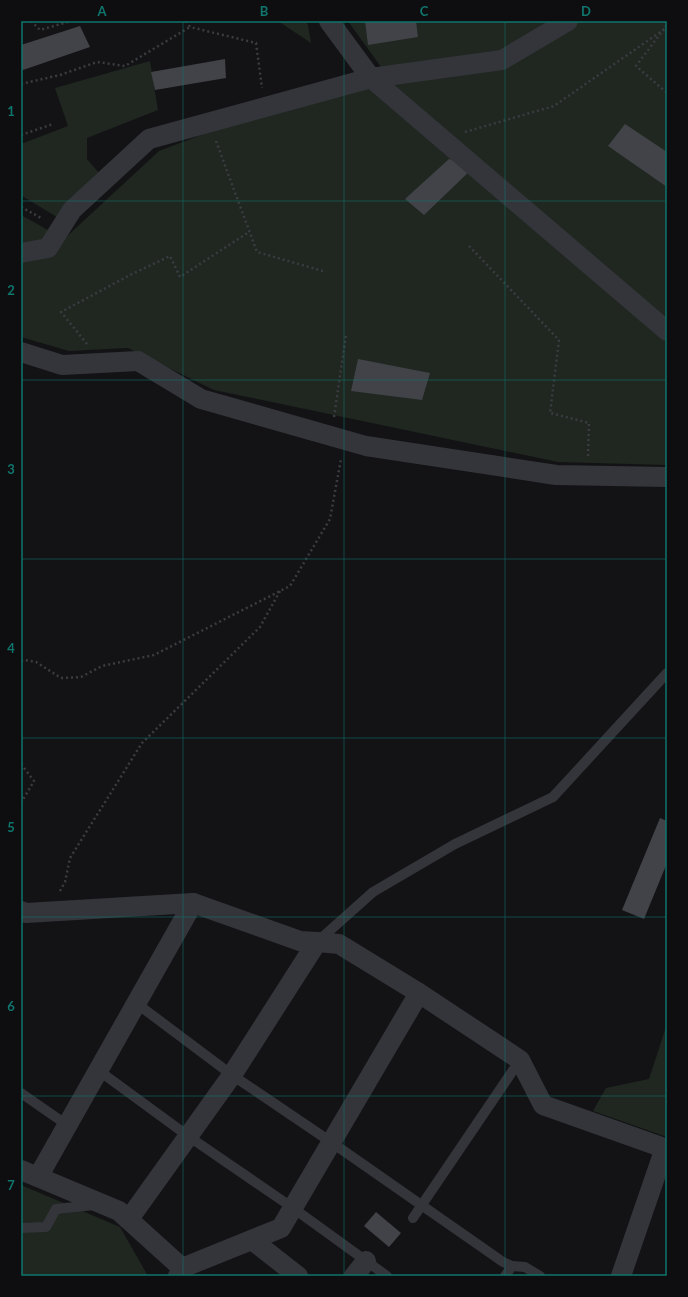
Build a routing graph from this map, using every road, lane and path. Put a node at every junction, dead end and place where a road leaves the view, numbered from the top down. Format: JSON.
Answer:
{"nodes":[{"id":1,"x":31,"y":21,"type":"edge"},
{"id":2,"x":71,"y":21,"type":"edge"},
{"id":3,"x":186,"y":21,"type":"edge"},
{"id":4,"x":329,"y":21,"type":"edge"},
{"id":5,"x":568,"y":21,"type":"edge"},
{"id":6,"x":666,"y":21,"type":"edge"},
{"id":7,"x":190,"y":27,"type":"junction"},
{"id":8,"x":666,"y":28,"type":"edge"},
{"id":9,"x":371,"y":78,"type":"junction"},
{"id":10,"x":21,"y":84,"type":"edge"},
{"id":11,"x":667,"y":93,"type":"edge"},
{"id":12,"x":264,"y":107,"type":"junction"},
{"id":13,"x":209,"y":122,"type":"junction"},
{"id":14,"x":53,"y":124,"type":"dead end"},
{"id":15,"x":21,"y":135,"type":"edge"},
{"id":16,"x":441,"y":138,"type":"junction"},
{"id":17,"x":21,"y":207,"type":"edge"},
{"id":18,"x":60,"y":228,"type":"junction"},
{"id":19,"x":249,"y":232,"type":"junction"},
{"id":20,"x":469,"y":246,"type":"dead end"},
{"id":21,"x":21,"y":253,"type":"edge"},
{"id":22,"x":326,"y":272,"type":"dead end"},
{"id":23,"x":667,"y":331,"type":"edge"},
{"id":24,"x":346,"y":334,"type":"dead end"},
{"id":25,"x":21,"y":352,"type":"edge"},
{"id":26,"x":101,"y":363,"type":"junction"},
{"id":27,"x":338,"y":438,"type":"junction"},
{"id":28,"x":587,"y":475,"type":"junction"},
{"id":29,"x":667,"y":477,"type":"edge"},
{"id":30,"x":281,"y":591,"type":"junction"},
{"id":31,"x":21,"y":661,"type":"edge"},
{"id":32,"x":667,"y":673,"type":"edge"},
{"id":33,"x":21,"y":764,"type":"edge"},
{"id":34,"x":21,"y":803,"type":"edge"},
{"id":35,"x":193,"y":903,"type":"junction"},
{"id":36,"x":47,"y":911,"type":"junction"},
{"id":37,"x":23,"y":915,"type":"edge"},
{"id":38,"x":317,"y":942,"type":"junction"},
{"id":39,"x":418,"y":993,"type":"junction"},
{"id":40,"x":136,"y":1003,"type":"junction"},
{"id":41,"x":520,"y":1060,"type":"junction"},
{"id":42,"x":98,"y":1070,"type":"junction"},
{"id":43,"x":232,"y":1075,"type":"junction"},
{"id":44,"x":21,"y":1093,"type":"edge"},
{"id":45,"x":67,"y":1125,"type":"junction"},
{"id":46,"x":188,"y":1136,"type":"junction"},
{"id":47,"x":331,"y":1142,"type":"junction"},
{"id":48,"x":666,"y":1148,"type":"edge"},
{"id":49,"x":29,"y":1173,"type":"edge"},
{"id":50,"x":105,"y":1204,"type":"junction"},
{"id":51,"x":421,"y":1205,"type":"junction"},
{"id":52,"x":293,"y":1208,"type":"junction"},
{"id":53,"x":412,"y":1218,"type":"dead end"},
{"id":54,"x":129,"y":1219,"type":"junction"},
{"id":55,"x":21,"y":1228,"type":"edge"},
{"id":56,"x":252,"y":1240,"type":"junction"},
{"id":57,"x":512,"y":1266,"type":"junction"},
{"id":58,"x":360,"y":1268,"type":"edge"},
{"id":59,"x":180,"y":1272,"type":"edge"},
{"id":60,"x":298,"y":1276,"type":"edge"},
{"id":61,"x":387,"y":1276,"type":"edge"},
{"id":62,"x":505,"y":1276,"type":"edge"},
{"id":63,"x":540,"y":1276,"type":"edge"},
{"id":64,"x":621,"y":1276,"type":"edge"}],
"edges":[{"from":1,"to":2,"type":"path"},
{"from":3,"to":7,"type":"path"},
{"from":4,"to":9,"type":"street"},
{"from":5,"to":9,"type":"street"},
{"from":6,"to":8,"type":"path"},
{"from":7,"to":10,"type":"path"},
{"from":7,"to":12,"type":"path"},
{"from":8,"to":11,"type":"path"},
{"from":8,"to":16,"type":"path"},
{"from":9,"to":12,"type":"street"},
{"from":9,"to":16,"type":"street"},
{"from":12,"to":13,"type":"street"},
{"from":13,"to":18,"type":"street"},
{"from":13,"to":19,"type":"path"},
{"from":14,"to":15,"type":"path"},
{"from":16,"to":23,"type":"street"},
{"from":17,"to":18,"type":"path"},
{"from":18,"to":21,"type":"street"},
{"from":19,"to":22,"type":"path"},
{"from":19,"to":26,"type":"path"},
{"from":20,"to":28,"type":"path"},
{"from":24,"to":27,"type":"path"},
{"from":25,"to":26,"type":"street"},
{"from":26,"to":27,"type":"street"},
{"from":27,"to":28,"type":"street"},
{"from":27,"to":30,"type":"path"},
{"from":28,"to":29,"type":"street"},
{"from":30,"to":31,"type":"path"},
{"from":30,"to":36,"type":"path"},
{"from":32,"to":38,"type":"lane"},
{"from":33,"to":34,"type":"path"},
{"from":35,"to":36,"type":"street"},
{"from":35,"to":38,"type":"street"},
{"from":35,"to":40,"type":"street"},
{"from":36,"to":37,"type":"street"},
{"from":38,"to":39,"type":"street"},
{"from":38,"to":43,"type":"street"},
{"from":39,"to":41,"type":"street"},
{"from":39,"to":47,"type":"street"},
{"from":40,"to":42,"type":"street"},
{"from":40,"to":43,"type":"lane"},
{"from":41,"to":48,"type":"street"},
{"from":41,"to":51,"type":"lane"},
{"from":42,"to":45,"type":"street"},
{"from":42,"to":46,"type":"lane"},
{"from":43,"to":46,"type":"street"},
{"from":43,"to":47,"type":"lane"},
{"from":44,"to":45,"type":"lane"},
{"from":45,"to":49,"type":"street"},
{"from":46,"to":52,"type":"lane"},
{"from":46,"to":54,"type":"street"},
{"from":47,"to":51,"type":"lane"},
{"from":47,"to":52,"type":"street"},
{"from":48,"to":64,"type":"street"},
{"from":49,"to":50,"type":"street"},
{"from":50,"to":54,"type":"street"},
{"from":50,"to":55,"type":"lane"},
{"from":51,"to":53,"type":"lane"},
{"from":51,"to":57,"type":"lane"},
{"from":52,"to":56,"type":"street"},
{"from":52,"to":58,"type":"lane"},
{"from":54,"to":59,"type":"street"},
{"from":56,"to":59,"type":"street"},
{"from":56,"to":60,"type":"street"},
{"from":57,"to":62,"type":"lane"},
{"from":57,"to":63,"type":"lane"},
{"from":58,"to":61,"type":"lane"}]}
